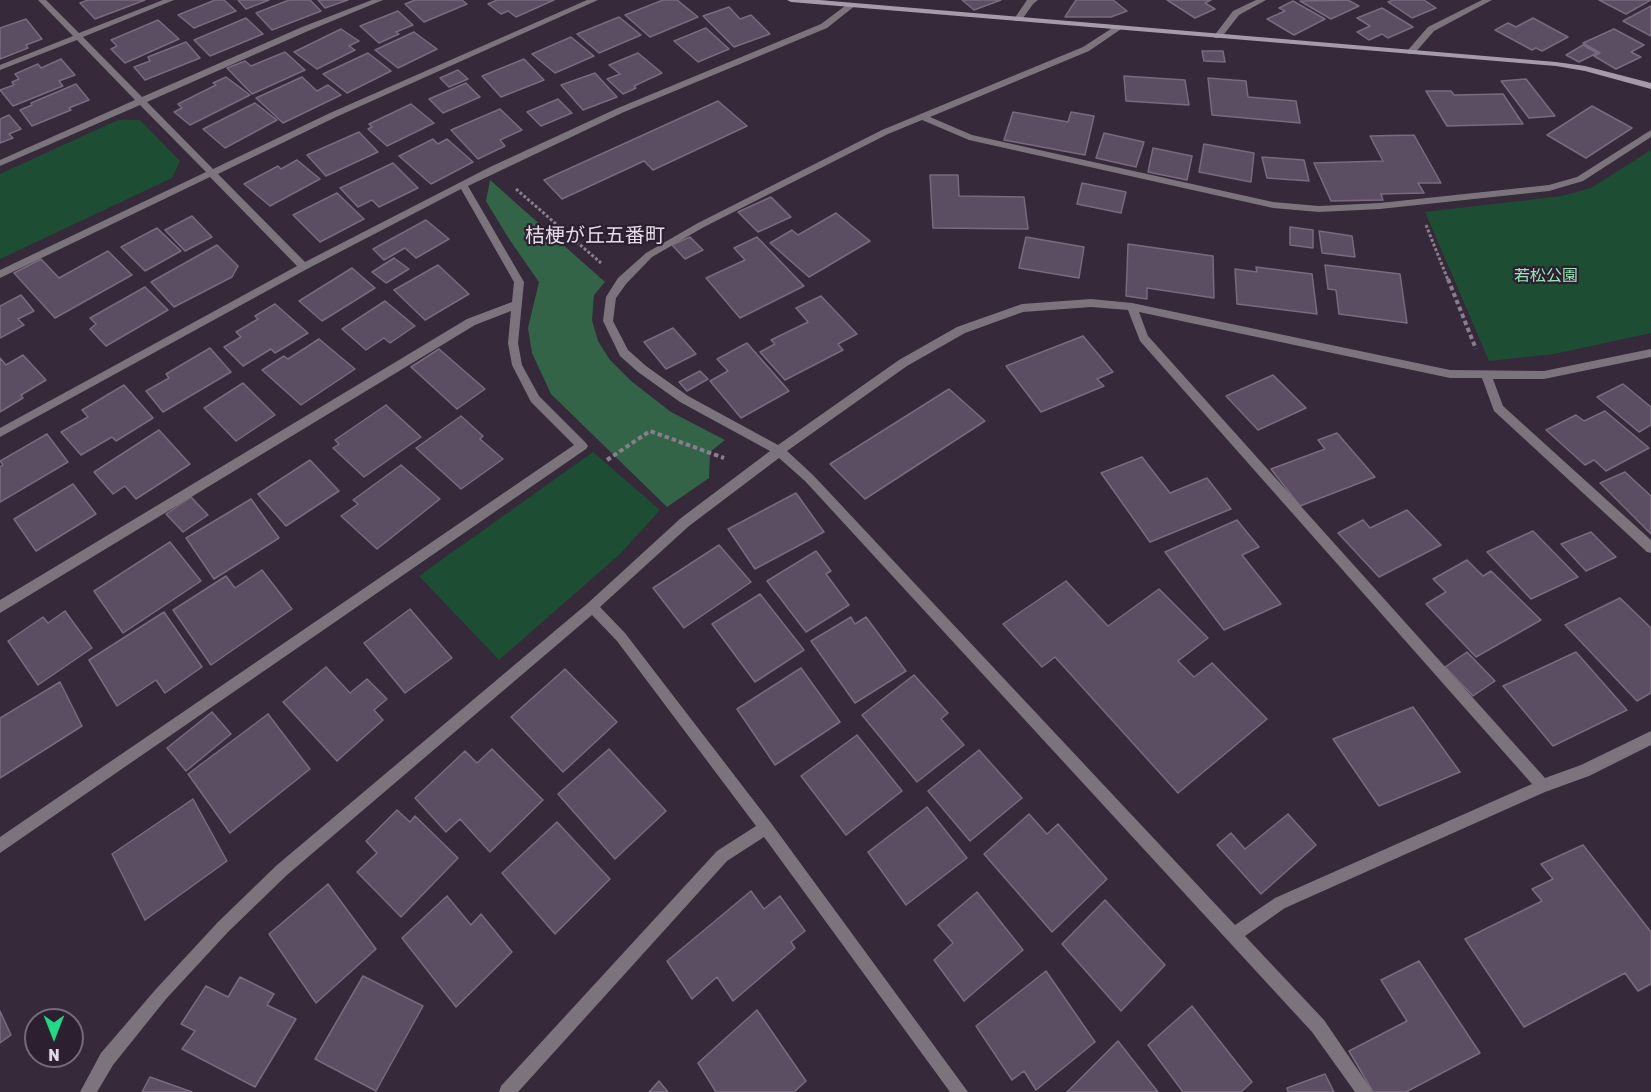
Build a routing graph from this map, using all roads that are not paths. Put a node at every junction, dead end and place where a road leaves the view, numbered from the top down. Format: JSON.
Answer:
{"nodes":[{"id":1,"x":42,"y":0,"type":"edge"},
{"id":2,"x":170,"y":0,"type":"edge"},
{"id":3,"x":379,"y":0,"type":"edge"},
{"id":4,"x":594,"y":0,"type":"edge"},
{"id":5,"x":791,"y":0,"type":"edge"},
{"id":6,"x":1034,"y":0,"type":"edge"},
{"id":7,"x":1262,"y":0,"type":"edge"},
{"id":8,"x":1488,"y":0,"type":"edge"},
{"id":9,"x":826,"y":1,"type":"edge"},
{"id":10,"x":852,"y":5,"type":"junction"},
{"id":11,"x":1018,"y":19,"type":"junction"},
{"id":12,"x":1120,"y":27,"type":"junction"},
{"id":13,"x":79,"y":36,"type":"junction"},
{"id":14,"x":1218,"y":36,"type":"junction"},
{"id":15,"x":1411,"y":52,"type":"junction"},
{"id":16,"x":0,"y":68,"type":"edge"},
{"id":17,"x":1651,"y":86,"type":"edge"},
{"id":18,"x":142,"y":100,"type":"junction"},
{"id":19,"x":921,"y":116,"type":"junction"},
{"id":20,"x":1651,"y":132,"type":"edge"},
{"id":21,"x":0,"y":163,"type":"edge"},
{"id":22,"x":210,"y":172,"type":"junction"},
{"id":23,"x":463,"y":185,"type":"junction"},
{"id":24,"x":304,"y":267,"type":"junction"},
{"id":25,"x":0,"y":274,"type":"edge"},
{"id":26,"x":515,"y":305,"type":"junction"},
{"id":27,"x":1132,"y":307,"type":"junction"},
{"id":28,"x":1651,"y":352,"type":"edge"},
{"id":29,"x":1486,"y":375,"type":"junction"},
{"id":30,"x":0,"y":433,"type":"edge"},
{"id":31,"x":779,"y":450,"type":"junction"},
{"id":32,"x":1651,"y":548,"type":"edge"},
{"id":33,"x":0,"y":607,"type":"edge"},
{"id":34,"x":592,"y":607,"type":"junction"},
{"id":35,"x":1651,"y":738,"type":"edge"},
{"id":36,"x":1543,"y":786,"type":"junction"},
{"id":37,"x":766,"y":828,"type":"junction"},
{"id":38,"x":0,"y":846,"type":"edge"},
{"id":39,"x":1235,"y":934,"type":"junction"},
{"id":40,"x":88,"y":1092,"type":"edge"},
{"id":41,"x":507,"y":1092,"type":"edge"},
{"id":42,"x":960,"y":1092,"type":"edge"},
{"id":43,"x":1365,"y":1092,"type":"edge"}],
"edges":[{"from":1,"to":13,"type":"street"},
{"from":2,"to":13,"type":"street"},
{"from":3,"to":18,"type":"street"},
{"from":4,"to":22,"type":"street"},
{"from":5,"to":9,"type":"street"},
{"from":6,"to":11,"type":"street"},
{"from":7,"to":14,"type":"street"},
{"from":8,"to":15,"type":"street"},
{"from":9,"to":10,"type":"street"},
{"from":10,"to":11,"type":"street"},
{"from":10,"to":23,"type":"street"},
{"from":11,"to":12,"type":"street"},
{"from":12,"to":14,"type":"street"},
{"from":12,"to":19,"type":"street"},
{"from":13,"to":16,"type":"street"},
{"from":13,"to":18,"type":"street"},
{"from":14,"to":15,"type":"street"},
{"from":15,"to":17,"type":"street"},
{"from":18,"to":21,"type":"street"},
{"from":18,"to":22,"type":"street"},
{"from":19,"to":20,"type":"street"},
{"from":19,"to":31,"type":"street"},
{"from":22,"to":24,"type":"street"},
{"from":22,"to":25,"type":"street"},
{"from":23,"to":24,"type":"street"},
{"from":23,"to":26,"type":"street"},
{"from":24,"to":30,"type":"street"},
{"from":26,"to":33,"type":"street"},
{"from":26,"to":38,"type":"street"},
{"from":27,"to":29,"type":"street"},
{"from":27,"to":31,"type":"street"},
{"from":27,"to":36,"type":"street"},
{"from":28,"to":29,"type":"street"},
{"from":29,"to":32,"type":"street"},
{"from":31,"to":34,"type":"street"},
{"from":31,"to":39,"type":"street"},
{"from":34,"to":37,"type":"street"},
{"from":34,"to":40,"type":"street"},
{"from":35,"to":36,"type":"street"},
{"from":36,"to":39,"type":"street"},
{"from":37,"to":41,"type":"street"},
{"from":37,"to":42,"type":"street"},
{"from":39,"to":43,"type":"street"}]}
